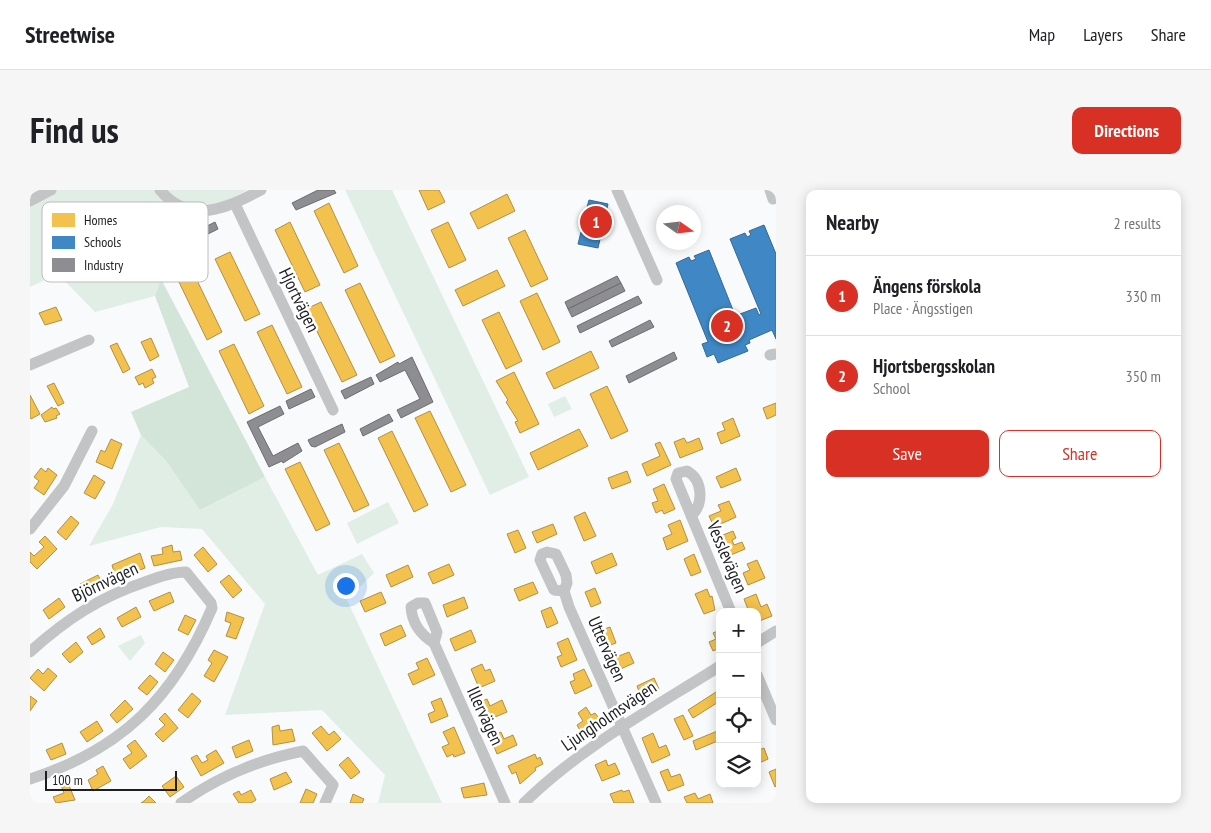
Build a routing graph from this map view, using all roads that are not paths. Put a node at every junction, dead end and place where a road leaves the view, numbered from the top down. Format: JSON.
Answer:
{"nodes":[{"id":1,"x":51,"y":190,"type":"edge"},
{"id":2,"x":160,"y":190,"type":"edge"},
{"id":3,"x":262,"y":190,"type":"edge"},
{"id":4,"x":617,"y":190,"type":"edge"},
{"id":5,"x":30,"y":201,"type":"edge"},
{"id":6,"x":172,"y":202,"type":"edge"},
{"id":7,"x":235,"y":204,"type":"junction"},
{"id":8,"x":208,"y":210,"type":"edge"},
{"id":9,"x":656,"y":280,"type":"dead end"},
{"id":10,"x":89,"y":340,"type":"dead end"},
{"id":11,"x":30,"y":365,"type":"edge"},
{"id":12,"x":333,"y":410,"type":"dead end"},
{"id":13,"x":92,"y":431,"type":"dead end"},
{"id":14,"x":691,"y":516,"type":"dead end"},
{"id":15,"x":30,"y":530,"type":"edge"},
{"id":16,"x":564,"y":591,"type":"dead end"},
{"id":17,"x":729,"y":608,"type":"edge"},
{"id":18,"x":776,"y":631,"type":"edge"},
{"id":19,"x":761,"y":640,"type":"edge"},
{"id":20,"x":434,"y":643,"type":"dead end"},
{"id":21,"x":30,"y":652,"type":"edge"},
{"id":22,"x":716,"y":668,"type":"edge"},
{"id":23,"x":761,"y":684,"type":"edge"},
{"id":24,"x":776,"y":720,"type":"edge"},
{"id":25,"x":622,"y":725,"type":"junction"},
{"id":26,"x":30,"y":779,"type":"edge"},
{"id":27,"x":181,"y":803,"type":"edge"},
{"id":28,"x":325,"y":803,"type":"edge"},
{"id":29,"x":506,"y":803,"type":"edge"},
{"id":30,"x":524,"y":803,"type":"edge"},
{"id":31,"x":656,"y":803,"type":"edge"}],
"edges":[{"from":1,"to":5,"type":"street"},
{"from":2,"to":6,"type":"street"},
{"from":3,"to":7,"type":"street"},
{"from":4,"to":9,"type":"street"},
{"from":7,"to":8,"type":"street"},
{"from":7,"to":12,"type":"street","name":"Hjortvägen"},
{"from":10,"to":11,"type":"street"},
{"from":13,"to":15,"type":"street"},
{"from":14,"to":17,"type":"street","name":"Vesslevägen"},
{"from":16,"to":25,"type":"street","name":"Uttervägen"},
{"from":18,"to":19,"type":"street"},
{"from":20,"to":29,"type":"street","name":"Illervägen"},
{"from":21,"to":26,"type":"street","name":"Björnvägen"},
{"from":22,"to":25,"type":"street","name":"Ljungholmsvägen"},
{"from":23,"to":24,"type":"street"},
{"from":25,"to":30,"type":"street","name":"Ljungholmsvägen"},
{"from":25,"to":31,"type":"street","name":"Uttervägen"},
{"from":27,"to":28,"type":"street"}]}
